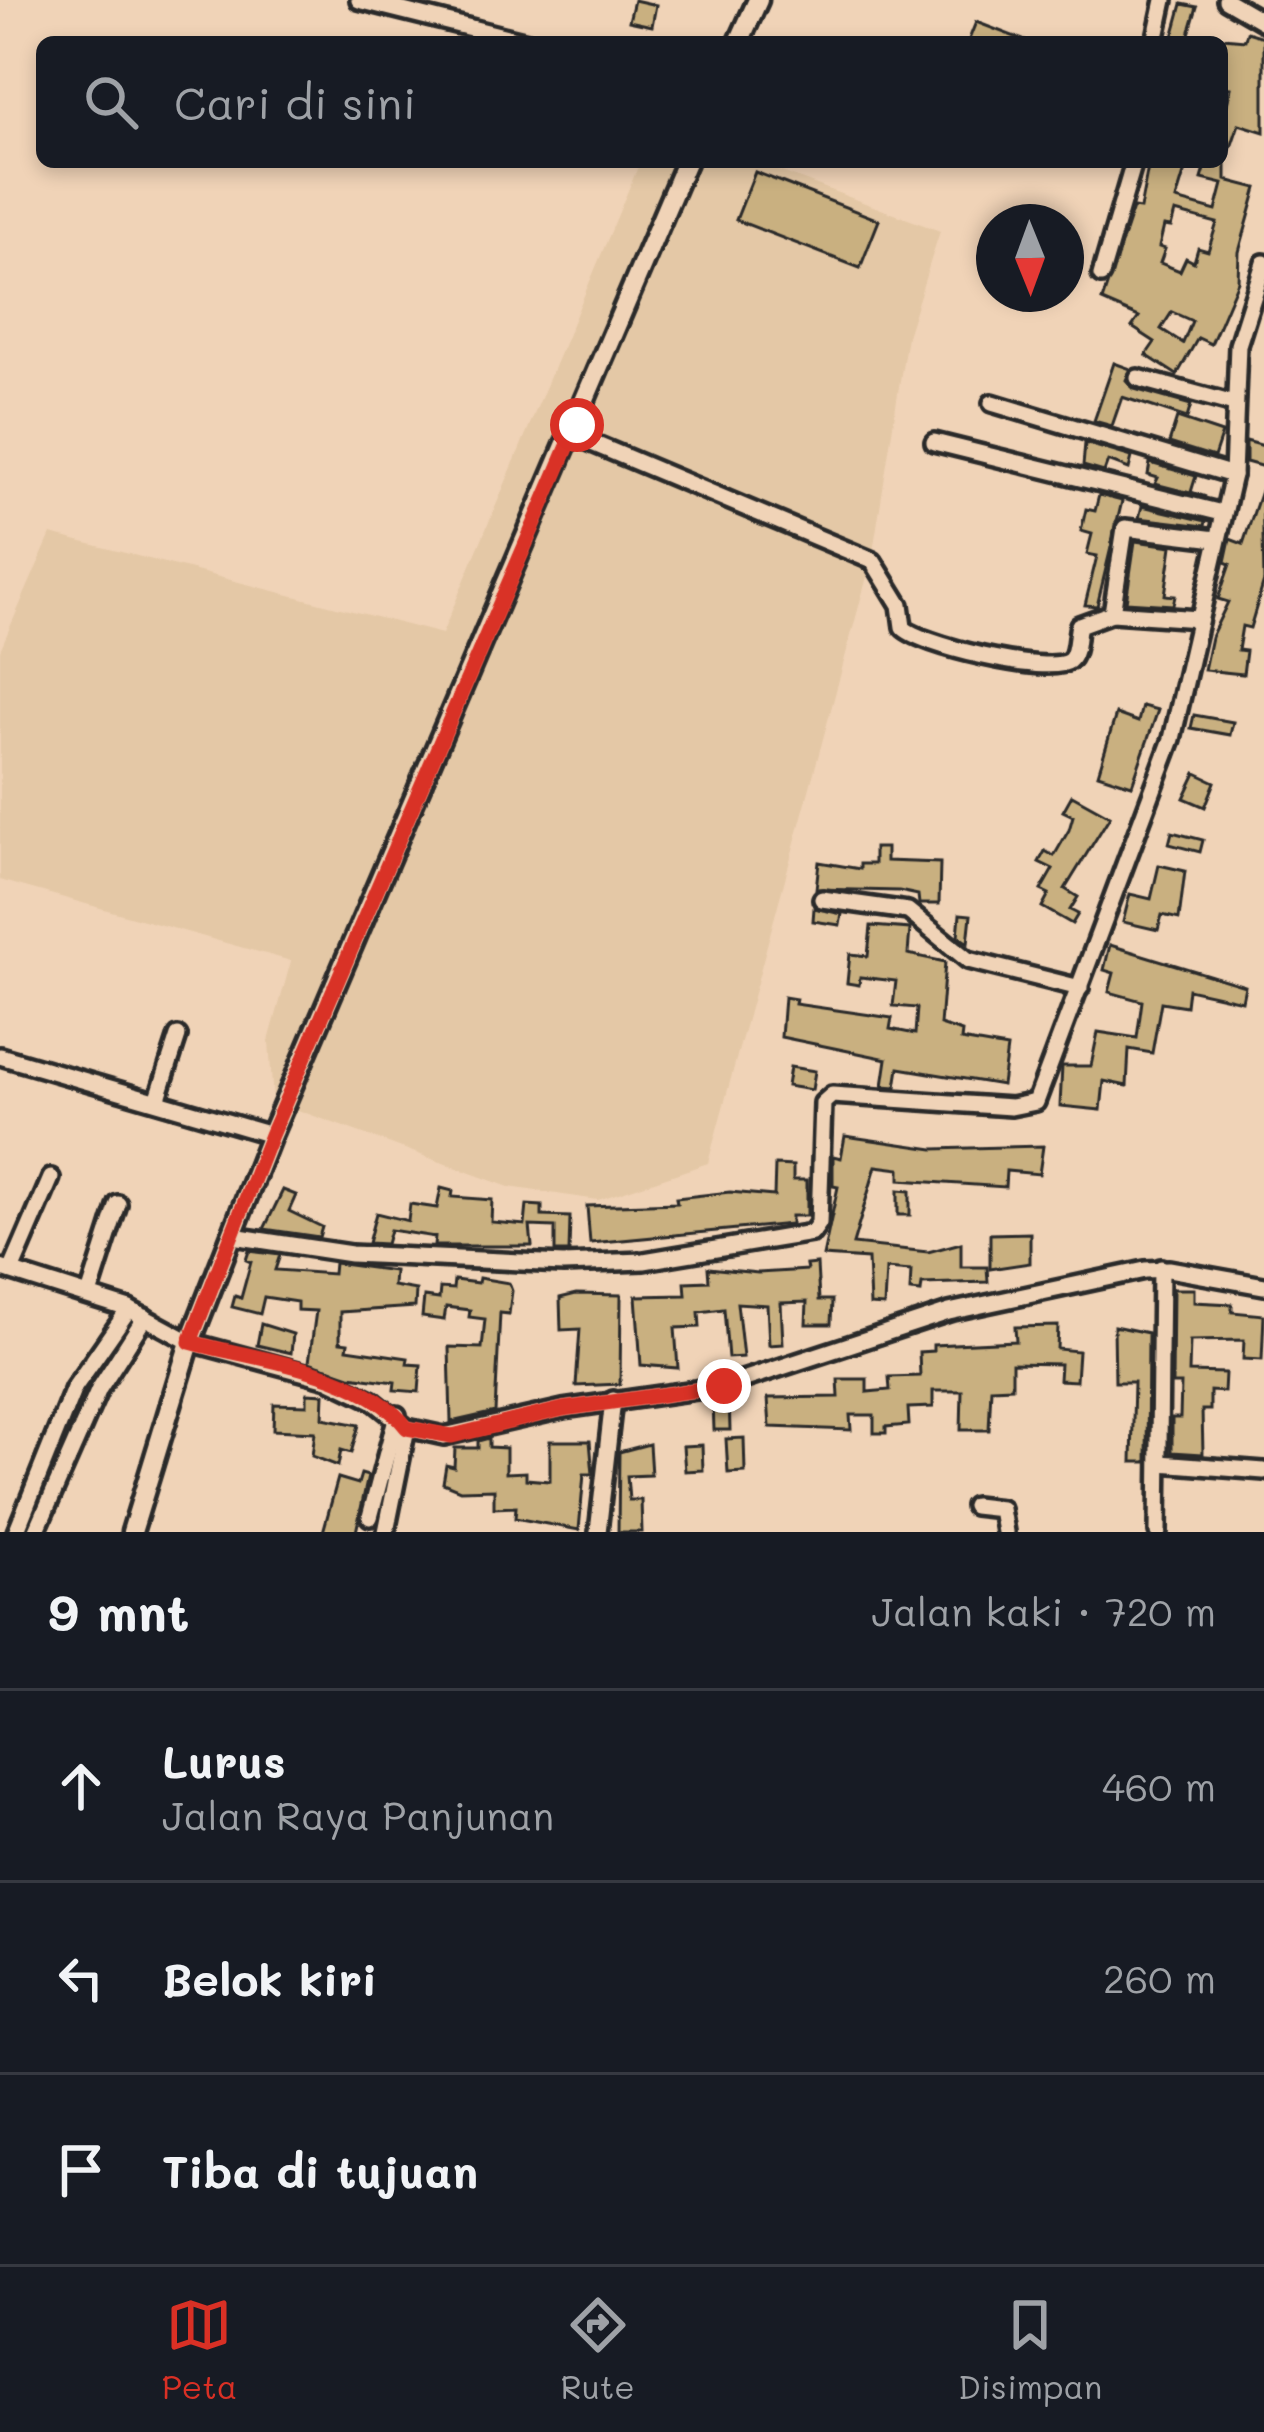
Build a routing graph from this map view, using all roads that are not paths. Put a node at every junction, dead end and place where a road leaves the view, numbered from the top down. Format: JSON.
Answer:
{"nodes":[{"id":1,"x":359,"y":0,"type":"edge"},
{"id":2,"x":758,"y":0,"type":"edge"},
{"id":3,"x":1164,"y":0,"type":"edge"},
{"id":4,"x":1228,"y":0,"type":"edge"},
{"id":5,"x":1264,"y":22,"type":"edge"},
{"id":6,"x":502,"y":36,"type":"edge"},
{"id":7,"x":742,"y":36,"type":"edge"},
{"id":8,"x":1156,"y":36,"type":"edge"},
{"id":9,"x":684,"y":168,"type":"edge"},
{"id":10,"x":1132,"y":168,"type":"edge"},
{"id":11,"x":1264,"y":263,"type":"edge"},
{"id":12,"x":1101,"y":274,"type":"dead end"},
{"id":13,"x":1138,"y":378,"type":"dead end"},
{"id":14,"x":992,"y":403,"type":"dead end"},
{"id":15,"x":1234,"y":404,"type":"junction"},
{"id":16,"x":573,"y":435,"type":"junction"},
{"id":17,"x":934,"y":442,"type":"dead end"},
{"id":18,"x":1233,"y":475,"type":"junction"},
{"id":19,"x":1222,"y":513,"type":"junction"},
{"id":20,"x":1216,"y":539,"type":"junction"},
{"id":21,"x":1112,"y":613,"type":"junction"},
{"id":22,"x":1199,"y":619,"type":"junction"},
{"id":23,"x":822,"y":899,"type":"dead end"},
{"id":24,"x":1080,"y":988,"type":"junction"},
{"id":25,"x":178,"y":1036,"type":"dead end"},
{"id":26,"x":0,"y":1056,"type":"edge"},
{"id":27,"x":157,"y":1101,"type":"junction"},
{"id":28,"x":259,"y":1131,"type":"junction"},
{"id":29,"x":51,"y":1178,"type":"dead end"},
{"id":30,"x":118,"y":1204,"type":"dead end"},
{"id":31,"x":233,"y":1236,"type":"junction"},
{"id":32,"x":1161,"y":1268,"type":"junction"},
{"id":33,"x":6,"y":1269,"type":"edge"},
{"id":34,"x":1264,"y":1286,"type":"edge"},
{"id":35,"x":89,"y":1295,"type":"junction"},
{"id":36,"x":137,"y":1313,"type":"junction"},
{"id":37,"x":190,"y":1342,"type":"junction"},
{"id":38,"x":613,"y":1400,"type":"junction"},
{"id":39,"x":402,"y":1422,"type":"junction"},
{"id":40,"x":1160,"y":1463,"type":"junction"},
{"id":41,"x":1264,"y":1471,"type":"edge"},
{"id":42,"x":974,"y":1506,"type":"dead end"},
{"id":43,"x":36,"y":1508,"type":"junction"},
{"id":44,"x":370,"y":1517,"type":"dead end"},
{"id":45,"x":16,"y":1532,"type":"edge"},
{"id":46,"x":35,"y":1532,"type":"edge"},
{"id":47,"x":132,"y":1532,"type":"edge"},
{"id":48,"x":386,"y":1532,"type":"edge"},
{"id":49,"x":598,"y":1532,"type":"edge"},
{"id":50,"x":1005,"y":1532,"type":"edge"},
{"id":51,"x":1158,"y":1532,"type":"edge"}],
"edges":[{"from":1,"to":6,"type":"street"},
{"from":2,"to":7,"type":"main road"},
{"from":3,"to":8,"type":"street"},
{"from":4,"to":5,"type":"street"},
{"from":9,"to":16,"type":"main road"},
{"from":10,"to":12,"type":"street"},
{"from":11,"to":15,"type":"street"},
{"from":13,"to":15,"type":"street"},
{"from":14,"to":18,"type":"street"},
{"from":15,"to":18,"type":"street"},
{"from":16,"to":21,"type":"street"},
{"from":16,"to":28,"type":"main road"},
{"from":17,"to":19,"type":"street"},
{"from":18,"to":19,"type":"street"},
{"from":19,"to":20,"type":"street"},
{"from":20,"to":21,"type":"street"},
{"from":20,"to":22,"type":"street"},
{"from":21,"to":22,"type":"street"},
{"from":22,"to":24,"type":"street"},
{"from":23,"to":24,"type":"street"},
{"from":24,"to":31,"type":"street"},
{"from":25,"to":27,"type":"street"},
{"from":26,"to":27,"type":"street"},
{"from":27,"to":28,"type":"street"},
{"from":28,"to":31,"type":"main road"},
{"from":29,"to":33,"type":"street"},
{"from":30,"to":35,"type":"street"},
{"from":31,"to":37,"type":"main road"},
{"from":32,"to":34,"type":"street"},
{"from":32,"to":38,"type":"street"},
{"from":32,"to":40,"type":"street"},
{"from":33,"to":35,"type":"street"},
{"from":35,"to":36,"type":"street"},
{"from":36,"to":37,"type":"street"},
{"from":36,"to":43,"type":"street"},
{"from":37,"to":39,"type":"street"},
{"from":37,"to":47,"type":"main road"},
{"from":38,"to":39,"type":"street"},
{"from":38,"to":49,"type":"street"},
{"from":39,"to":44,"type":"street"},
{"from":39,"to":48,"type":"street"},
{"from":40,"to":41,"type":"street"},
{"from":40,"to":51,"type":"street"},
{"from":42,"to":50,"type":"street"},
{"from":43,"to":45,"type":"street"},
{"from":43,"to":46,"type":"street"}]}
